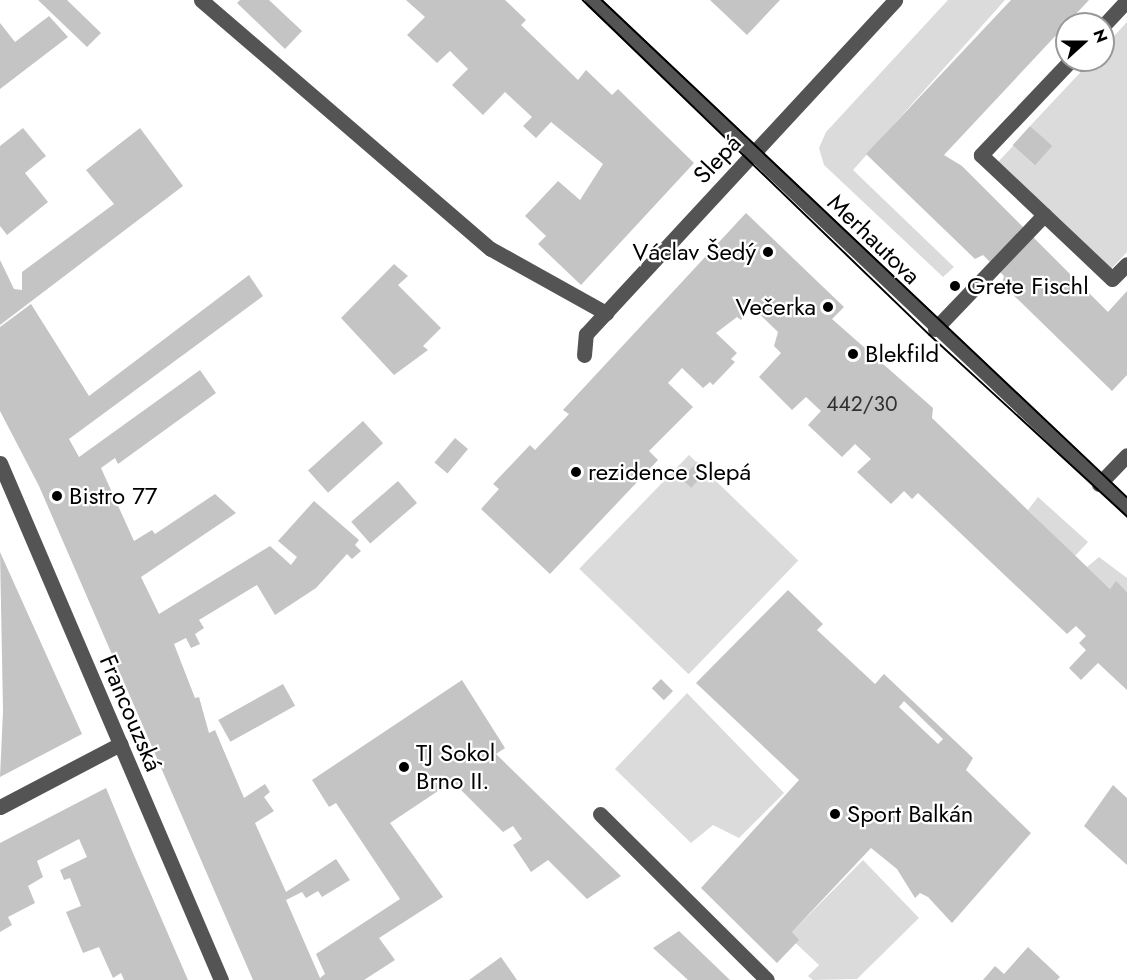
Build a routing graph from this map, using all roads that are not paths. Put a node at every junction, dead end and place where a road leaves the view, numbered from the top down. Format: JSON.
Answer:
{"nodes":[{"id":1,"x":201,"y":0,"type":"edge"},
{"id":2,"x":592,"y":0,"type":"edge"},
{"id":3,"x":895,"y":0,"type":"edge"},
{"id":4,"x":1127,"y":0,"type":"edge"},
{"id":5,"x":1115,"y":13,"type":"edge"},
{"id":6,"x":1060,"y":72,"type":"edge"},
{"id":7,"x":752,"y":154,"type":"junction"},
{"id":8,"x":1044,"y":215,"type":"junction"},
{"id":9,"x":1127,"y":264,"type":"edge"},
{"id":10,"x":606,"y":313,"type":"junction"},
{"id":11,"x":935,"y":329,"type":"junction"},
{"id":12,"x":584,"y":355,"type":"dead end"},
{"id":13,"x":1127,"y":455,"type":"edge"},
{"id":14,"x":0,"y":463,"type":"edge"},
{"id":15,"x":1099,"y":484,"type":"junction"},
{"id":16,"x":1127,"y":507,"type":"edge"},
{"id":17,"x":120,"y":744,"type":"junction"},
{"id":18,"x":0,"y":807,"type":"edge"},
{"id":19,"x":600,"y":814,"type":"dead end"},
{"id":20,"x":221,"y":980,"type":"edge"},
{"id":21,"x":767,"y":980,"type":"edge"}],
"edges":[{"from":1,"to":10,"type":"street"},
{"from":2,"to":7,"type":"street","name":"Merhautova"},
{"from":3,"to":7,"type":"street","name":"Slepá"},
{"from":4,"to":5,"type":"street"},
{"from":6,"to":8,"type":"street"},
{"from":7,"to":10,"type":"street","name":"Slepá"},
{"from":7,"to":11,"type":"street","name":"Merhautova"},
{"from":8,"to":9,"type":"street"},
{"from":8,"to":11,"type":"street"},
{"from":10,"to":12,"type":"street","name":"Slepá"},
{"from":11,"to":15,"type":"street","name":"Merhautova"},
{"from":13,"to":15,"type":"street"},
{"from":14,"to":17,"type":"street","name":"Francouzská"},
{"from":15,"to":16,"type":"street","name":"Merhautova"},
{"from":17,"to":18,"type":"street"},
{"from":17,"to":20,"type":"street","name":"Francouzská"},
{"from":19,"to":21,"type":"street"}]}
